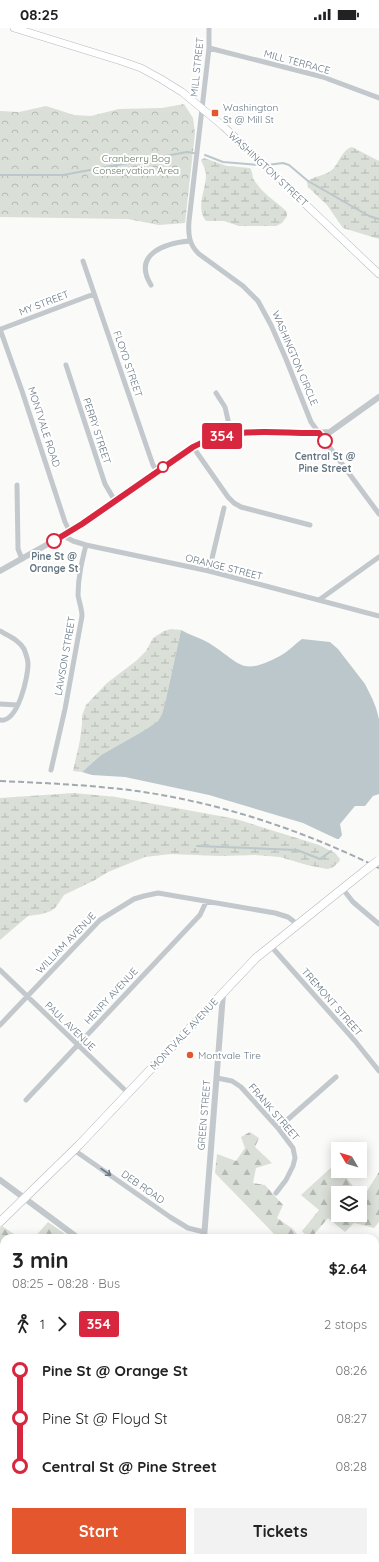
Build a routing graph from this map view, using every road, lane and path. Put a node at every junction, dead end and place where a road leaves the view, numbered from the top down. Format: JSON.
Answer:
{"nodes":[{"id":1,"x":14,"y":28,"type":"edge"},
{"id":2,"x":209,"y":28,"type":"edge"},
{"id":3,"x":210,"y":48,"type":"junction"},
{"id":4,"x":379,"y":98,"type":"edge"},
{"id":5,"x":202,"y":108,"type":"junction"},
{"id":6,"x":190,"y":241,"type":"junction"},
{"id":7,"x":83,"y":261,"type":"dead end"},
{"id":8,"x":379,"y":274,"type":"edge"},
{"id":9,"x":151,"y":285,"type":"dead end"},
{"id":10,"x":94,"y":294,"type":"junction"},
{"id":11,"x":0,"y":329,"type":"edge"},
{"id":12,"x":66,"y":365,"type":"dead end"},
{"id":13,"x":216,"y":393,"type":"dead end"},
{"id":14,"x":379,"y":397,"type":"edge"},
{"id":15,"x":231,"y":433,"type":"junction"},
{"id":16,"x":319,"y":433,"type":"junction"},
{"id":17,"x":193,"y":447,"type":"junction"},
{"id":18,"x":157,"y":471,"type":"junction"},
{"id":19,"x":17,"y":485,"type":"dead end"},
{"id":20,"x":115,"y":501,"type":"junction"},
{"id":21,"x":224,"y":508,"type":"dead end"},
{"id":22,"x":379,"y":514,"type":"edge"},
{"id":23,"x":310,"y":525,"type":"dead end"},
{"id":24,"x":70,"y":532,"type":"junction"},
{"id":25,"x":64,"y":536,"type":"junction"},
{"id":26,"x":86,"y":545,"type":"junction"},
{"id":27,"x":379,"y":558,"type":"edge"},
{"id":28,"x":22,"y":559,"type":"junction"},
{"id":29,"x":0,"y":571,"type":"edge"},
{"id":30,"x":209,"y":572,"type":"junction"},
{"id":31,"x":319,"y":600,"type":"junction"},
{"id":32,"x":379,"y":616,"type":"edge"},
{"id":33,"x":0,"y":631,"type":"edge"},
{"id":34,"x":0,"y":704,"type":"edge"},
{"id":35,"x":17,"y":705,"type":"junction"},
{"id":36,"x":0,"y":720,"type":"edge"},
{"id":37,"x":51,"y":770,"type":"dead end"},
{"id":38,"x":379,"y":860,"type":"edge"},
{"id":39,"x":342,"y":888,"type":"junction"},
{"id":40,"x":206,"y":902,"type":"junction"},
{"id":41,"x":297,"y":924,"type":"junction"},
{"id":42,"x":379,"y":924,"type":"edge"},
{"id":43,"x":270,"y":945,"type":"junction"},
{"id":44,"x":0,"y":970,"type":"edge"},
{"id":45,"x":223,"y":994,"type":"junction"},
{"id":46,"x":27,"y":997,"type":"junction"},
{"id":47,"x":0,"y":1025,"type":"edge"},
{"id":48,"x":77,"y":1045,"type":"junction"},
{"id":49,"x":379,"y":1071,"type":"edge"},
{"id":50,"x":336,"y":1077,"type":"dead end"},
{"id":51,"x":217,"y":1078,"type":"junction"},
{"id":52,"x":128,"y":1093,"type":"junction"},
{"id":53,"x":26,"y":1100,"type":"dead end"},
{"id":54,"x":278,"y":1128,"type":"junction"},
{"id":55,"x":74,"y":1150,"type":"junction"},
{"id":56,"x":0,"y":1180,"type":"edge"},
{"id":57,"x":276,"y":1193,"type":"dead end"},
{"id":58,"x":25,"y":1198,"type":"junction"},
{"id":59,"x":0,"y":1222,"type":"edge"},
{"id":60,"x":73,"y":1234,"type":"edge"},
{"id":61,"x":202,"y":1234,"type":"edge"},
{"id":62,"x":204,"y":1234,"type":"edge"}],
"edges":[{"from":1,"to":5,"type":"main road","name":"WASHINGTON STREET"},
{"from":2,"to":3,"type":"street","name":"MILL STREET"},
{"from":3,"to":4,"type":"street","name":"MILL TERRACE"},
{"from":3,"to":5,"type":"street","name":"MILL STREET"},
{"from":5,"to":6,"type":"street"},
{"from":5,"to":8,"type":"main road","name":"WASHINGTON STREET"},
{"from":6,"to":9,"type":"street"},
{"from":6,"to":16,"type":"street","name":"WASHINGTON CIRCLE"},
{"from":7,"to":10,"type":"street","name":"FLOYD STREET"},
{"from":10,"to":11,"type":"street","name":"MY STREET"},
{"from":10,"to":18,"type":"street","name":"FLOYD STREET"},
{"from":11,"to":24,"type":"street","name":"MONTVALE ROAD"},
{"from":12,"to":20,"type":"street","name":"PERRY STREET"},
{"from":13,"to":15,"type":"street"},
{"from":14,"to":16,"type":"street"},
{"from":15,"to":16,"type":"street"},
{"from":15,"to":17,"type":"street"},
{"from":16,"to":22,"type":"street","name":"WASHINGTON CIRCLE"},
{"from":17,"to":18,"type":"street"},
{"from":17,"to":23,"type":"street"},
{"from":18,"to":20,"type":"street"},
{"from":19,"to":28,"type":"street"},
{"from":20,"to":24,"type":"street"},
{"from":21,"to":30,"type":"street"},
{"from":24,"to":25,"type":"street"},
{"from":25,"to":26,"type":"street","name":"ORANGE STREET"},
{"from":25,"to":28,"type":"street"},
{"from":26,"to":30,"type":"street","name":"ORANGE STREET"},
{"from":26,"to":37,"type":"street","name":"LAWSON STREET"},
{"from":27,"to":31,"type":"street"},
{"from":28,"to":29,"type":"street"},
{"from":30,"to":31,"type":"street","name":"ORANGE STREET"},
{"from":31,"to":32,"type":"street","name":"ORANGE STREET"},
{"from":33,"to":35,"type":"street"},
{"from":34,"to":35,"type":"street"},
{"from":35,"to":36,"type":"street"},
{"from":38,"to":39,"type":"main road","name":"MONTVALE AVENUE","bridge":true},
{"from":39,"to":41,"type":"main road","name":"MONTVALE AVENUE"},
{"from":39,"to":42,"type":"street"},
{"from":40,"to":41,"type":"street","name":"WILLIAM AVENUE"},
{"from":40,"to":46,"type":"street","name":"WILLIAM AVENUE"},
{"from":40,"to":48,"type":"street","name":"HENRY AVENUE"},
{"from":41,"to":43,"type":"main road","name":"MONTVALE AVENUE"},
{"from":43,"to":45,"type":"main road","name":"MONTVALE AVENUE"},
{"from":43,"to":49,"type":"street","name":"TREMONT STREET"},
{"from":44,"to":46,"type":"street","name":"PAUL AVENUE"},
{"from":45,"to":51,"type":"street","name":"GREEN STREET"},
{"from":45,"to":52,"type":"main road","name":"MONTVALE AVENUE"},
{"from":46,"to":47,"type":"street","name":"WILLIAM AVENUE"},
{"from":46,"to":48,"type":"street","name":"PAUL AVENUE"},
{"from":48,"to":52,"type":"street","name":"PAUL AVENUE"},
{"from":48,"to":53,"type":"street","name":"HENRY AVENUE"},
{"from":50,"to":54,"type":"street"},
{"from":51,"to":54,"type":"street","name":"FRANK STREET"},
{"from":51,"to":62,"type":"street","name":"GREEN STREET"},
{"from":52,"to":55,"type":"main road","name":"MONTVALE AVENUE"},
{"from":54,"to":57,"type":"street","name":"FRANK STREET"},
{"from":55,"to":58,"type":"main road","name":"MONTVALE AVENUE"},
{"from":55,"to":61,"type":"street","name":"DEB ROAD","one_way":true},
{"from":56,"to":58,"type":"street"},
{"from":58,"to":59,"type":"main road","name":"MONTVALE AVENUE"},
{"from":58,"to":60,"type":"street"}]}
